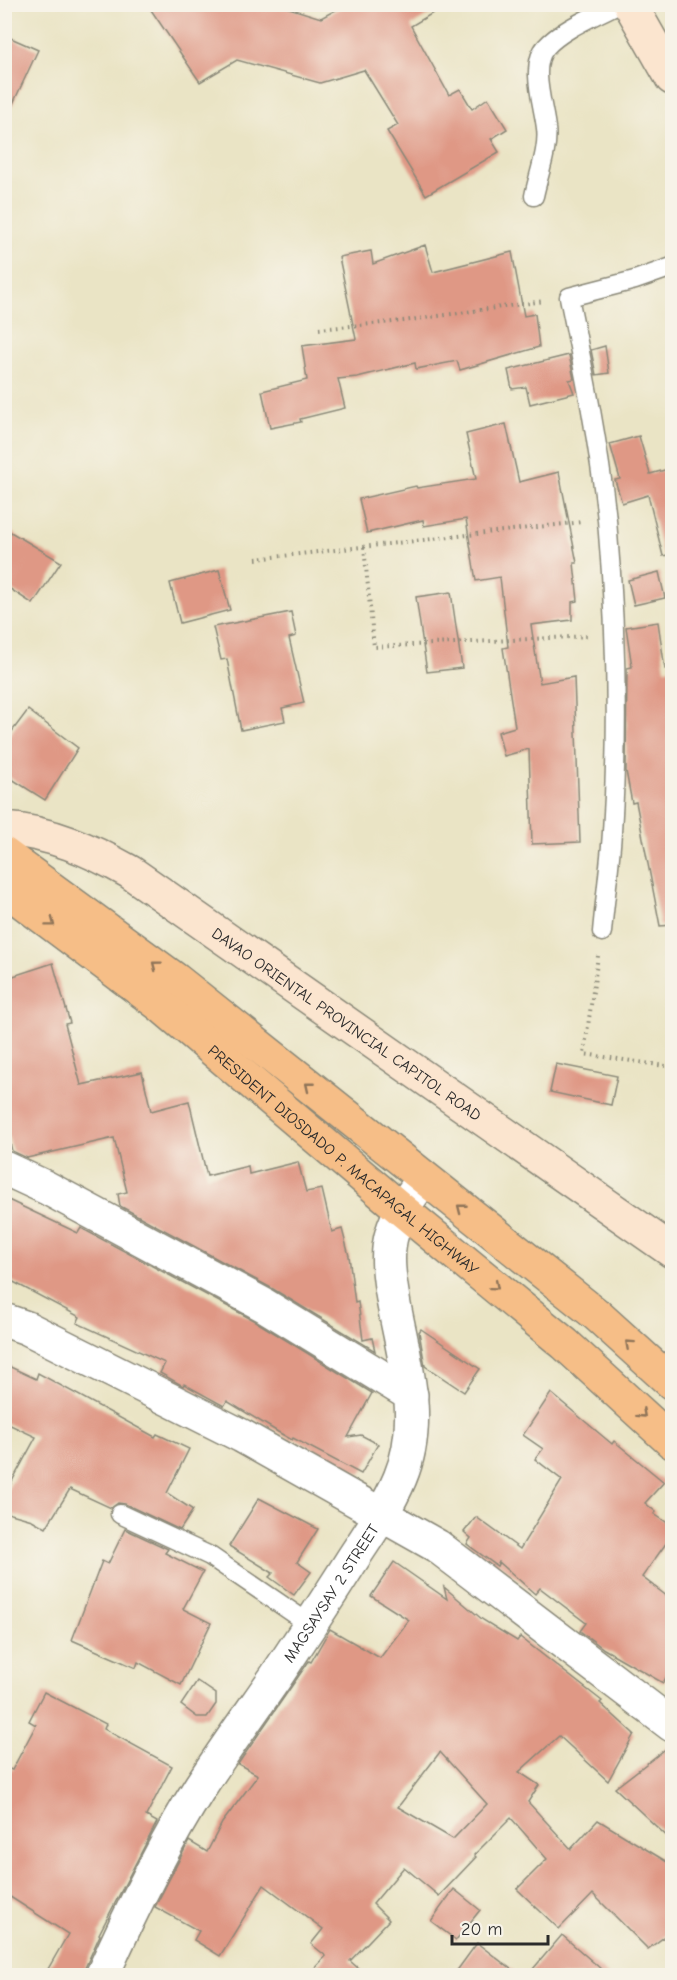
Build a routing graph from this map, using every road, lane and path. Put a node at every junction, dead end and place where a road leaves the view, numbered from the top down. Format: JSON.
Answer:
{"nodes":[{"id":1,"x":617,"y":4,"type":"edge"},
{"id":2,"x":630,"y":4,"type":"edge"},
{"id":3,"x":672,"y":78,"type":"edge"},
{"id":4,"x":534,"y":196,"type":"dead end"},
{"id":5,"x":672,"y":267,"type":"edge"},
{"id":6,"x":569,"y":297,"type":"junction"},
{"id":7,"x":319,"y":329,"type":"dead end"},
{"id":8,"x":606,"y":519,"type":"junction"},
{"id":9,"x":364,"y":546,"type":"junction"},
{"id":10,"x":256,"y":559,"type":"dead end"},
{"id":11,"x":615,"y":635,"type":"junction"},
{"id":12,"x":4,"y":829,"type":"edge"},
{"id":13,"x":4,"y":854,"type":"edge"},
{"id":14,"x":4,"y":888,"type":"edge"},
{"id":15,"x":602,"y":932,"type":"joint"},
{"id":16,"x":672,"y":1067,"type":"edge"},
{"id":17,"x":4,"y":1168,"type":"edge"},
{"id":18,"x":424,"y":1178,"type":"junction"},
{"id":19,"x":402,"y":1210,"type":"junction"},
{"id":20,"x":672,"y":1251,"type":"edge"},
{"id":21,"x":4,"y":1320,"type":"edge"},
{"id":22,"x":672,"y":1383,"type":"edge"},
{"id":23,"x":411,"y":1395,"type":"junction"},
{"id":24,"x":672,"y":1442,"type":"edge"},
{"id":25,"x":120,"y":1514,"type":"dead end"},
{"id":26,"x":381,"y":1515,"type":"junction"},
{"id":27,"x":311,"y":1625,"type":"junction"},
{"id":28,"x":672,"y":1725,"type":"edge"},
{"id":29,"x":102,"y":1976,"type":"edge"}],
"edges":[{"from":1,"to":4,"type":"lane"},
{"from":2,"to":3,"type":"street"},
{"from":5,"to":6,"type":"lane"},
{"from":6,"to":7,"type":"path"},
{"from":6,"to":8,"type":"lane"},
{"from":8,"to":9,"type":"path"},
{"from":8,"to":11,"type":"lane"},
{"from":9,"to":10,"type":"path"},
{"from":9,"to":11,"type":"path"},
{"from":11,"to":15,"type":"lane"},
{"from":12,"to":20,"type":"street","name":"DAVAO ORIENTAL PROVINCIAL CAPITOL ROAD"},
{"from":18,"to":13,"type":"main road","name":"PRESIDENT DIOSDADO P. MACAPAGAL HIGHWAY","one_way":true},
{"from":14,"to":19,"type":"main road","name":"PRESIDENT DIOSDADO P. MACAPAGAL HIGHWAY","one_way":true},
{"from":15,"to":16,"type":"path"},
{"from":17,"to":23,"type":"street"},
{"from":18,"to":19,"type":"street","name":"MAGSAYSAY 2 STREET"},
{"from":22,"to":18,"type":"main road","name":"PRESIDENT DIOSDADO P. MACAPAGAL HIGHWAY","one_way":true},
{"from":19,"to":23,"type":"street","name":"MAGSAYSAY 2 STREET"},
{"from":19,"to":24,"type":"main road","name":"PRESIDENT DIOSDADO P. MACAPAGAL HIGHWAY","one_way":true},
{"from":21,"to":26,"type":"street"},
{"from":23,"to":26,"type":"street","name":"MAGSAYSAY 2 STREET"},
{"from":25,"to":27,"type":"lane"},
{"from":26,"to":27,"type":"street","name":"MAGSAYSAY 2 STREET"},
{"from":26,"to":28,"type":"street"},
{"from":27,"to":29,"type":"street","name":"MAGSAYSAY 2 STREET"}]}
